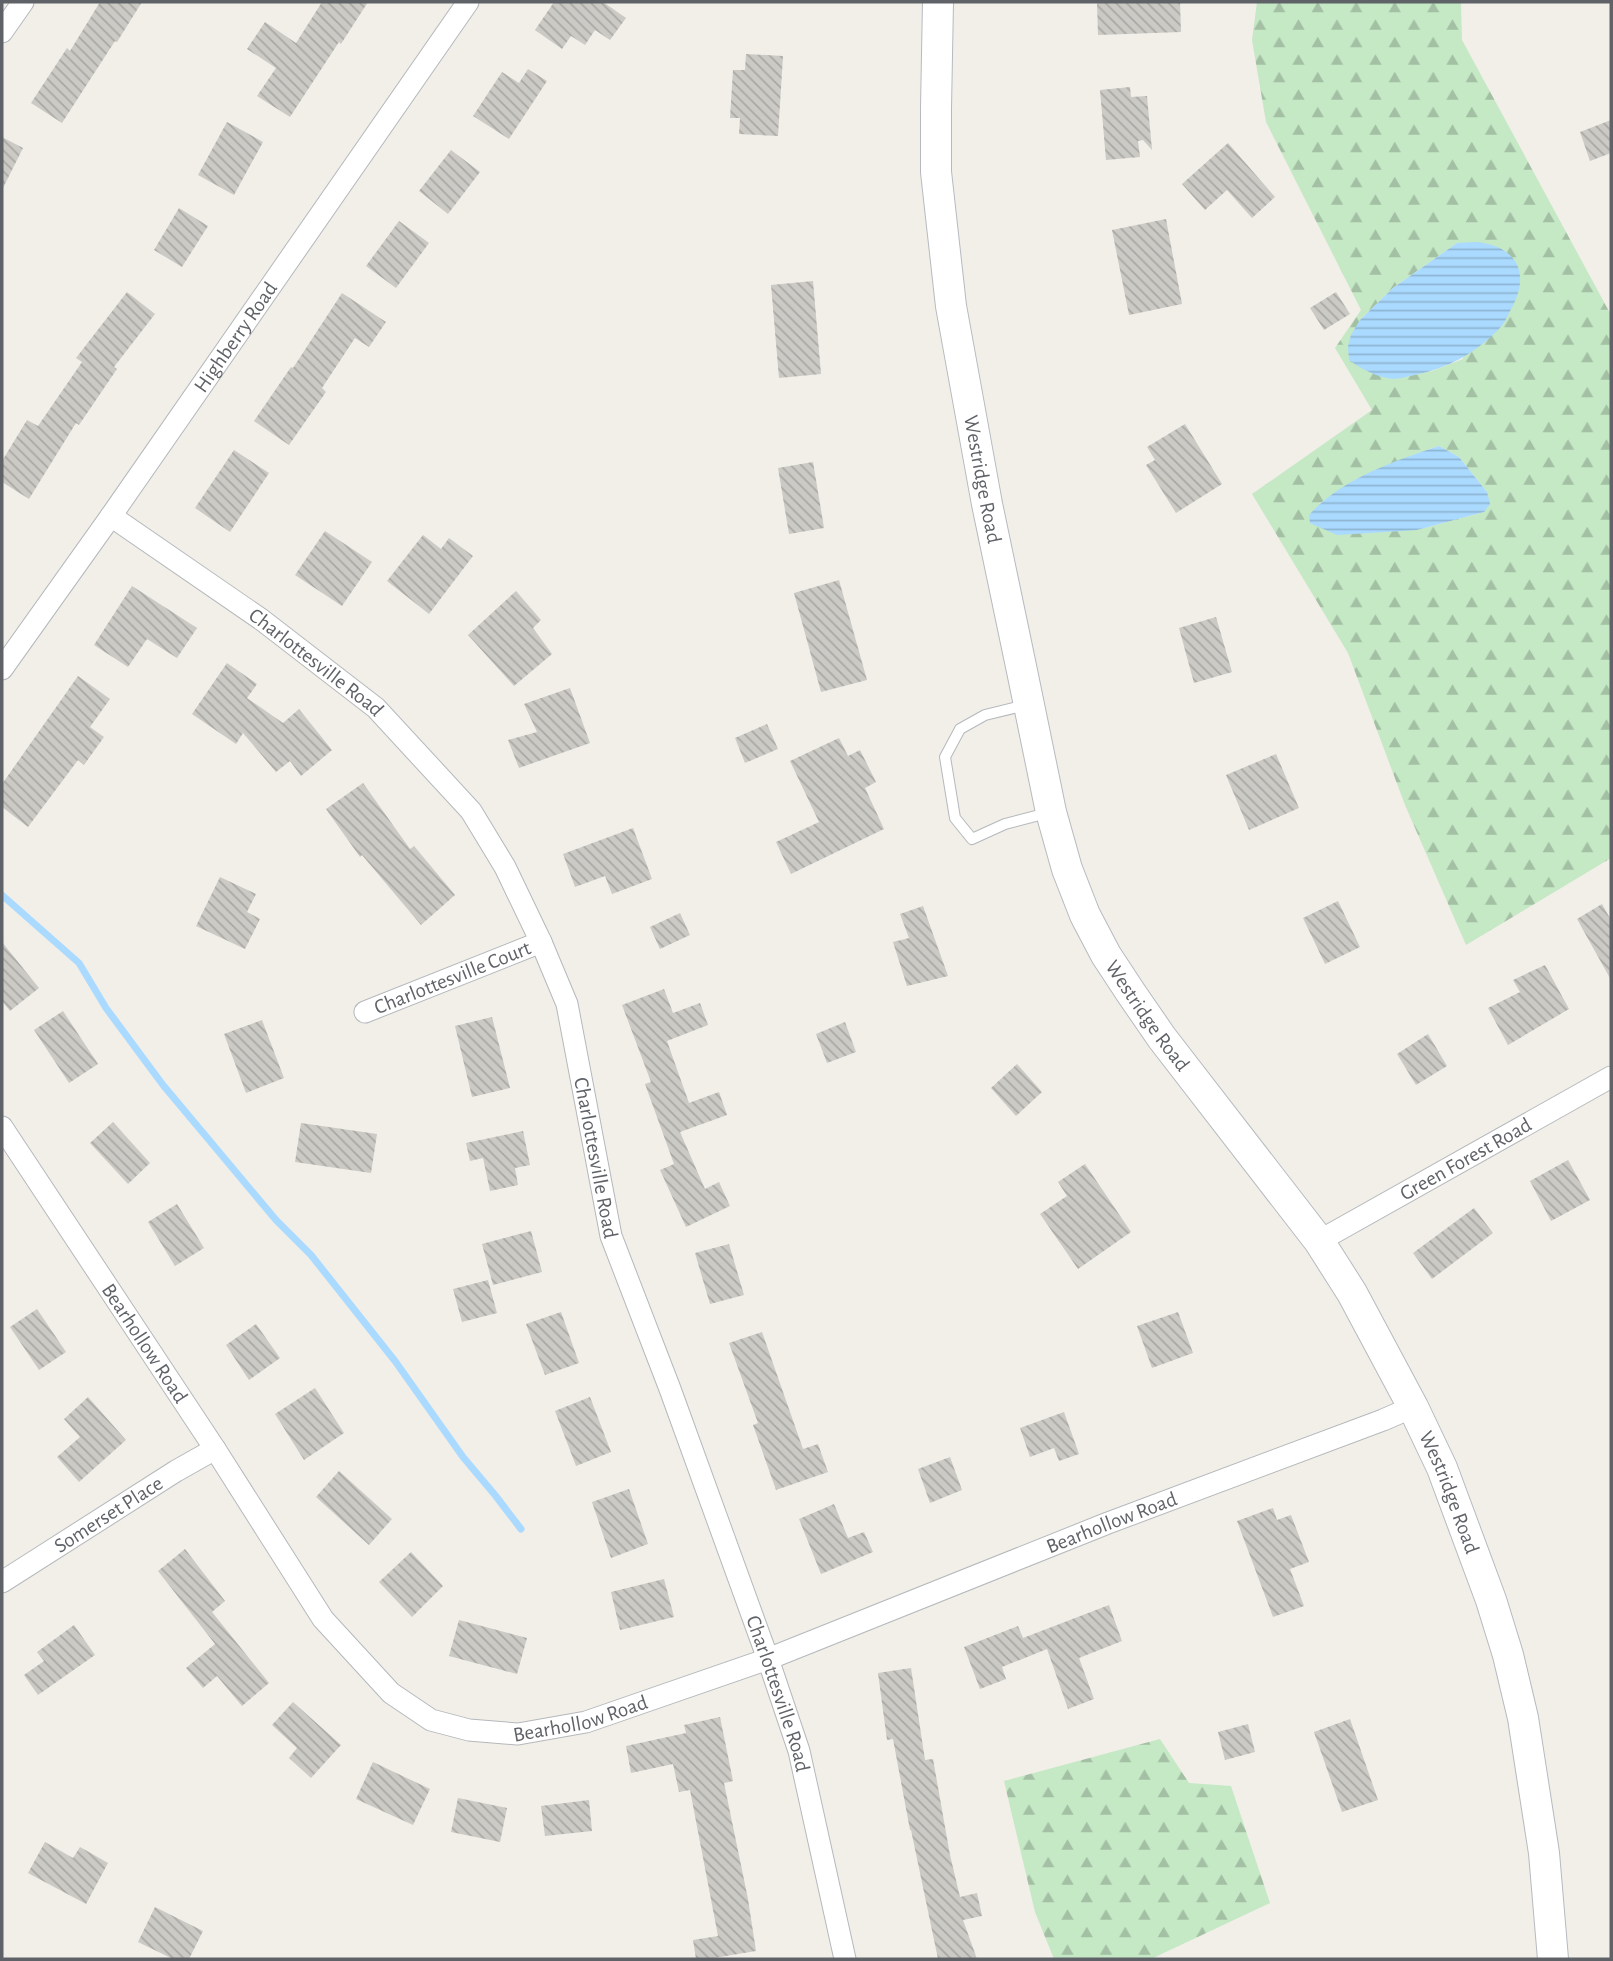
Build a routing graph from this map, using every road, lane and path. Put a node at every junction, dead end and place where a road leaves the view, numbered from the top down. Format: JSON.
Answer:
{"nodes":[{"id":1,"x":23,"y":2,"type":"edge"},
{"id":2,"x":467,"y":2,"type":"edge"},
{"id":3,"x":938,"y":2,"type":"edge"},
{"id":4,"x":2,"y":32,"type":"edge"},
{"id":5,"x":111,"y":516,"type":"junction"},
{"id":6,"x":2,"y":670,"type":"edge"},
{"id":7,"x":1029,"y":704,"type":"junction"},
{"id":8,"x":1051,"y":812,"type":"junction"},
{"id":9,"x":541,"y":942,"type":"junction"},
{"id":10,"x":365,"y":1012,"type":"dead end"},
{"id":11,"x":1611,"y":1077,"type":"edge"},
{"id":12,"x":2,"y":1127,"type":"edge"},
{"id":13,"x":10,"y":1157,"type":"edge"},
{"id":14,"x":1320,"y":1241,"type":"junction"},
{"id":15,"x":1413,"y":1406,"type":"junction"},
{"id":16,"x":215,"y":1449,"type":"junction"},
{"id":17,"x":2,"y":1582,"type":"edge"},
{"id":18,"x":768,"y":1659,"type":"junction"},
{"id":19,"x":845,"y":1959,"type":"edge"},
{"id":20,"x":1553,"y":1959,"type":"edge"}],
"edges":[{"from":1,"to":4,"type":"street"},
{"from":2,"to":5,"type":"street","name":"Highberry Road"},
{"from":3,"to":7,"type":"main road","name":"Westridge Road"},
{"from":5,"to":6,"type":"street","name":"Highberry Road"},
{"from":5,"to":9,"type":"street","name":"Charlottesville Road"},
{"from":7,"to":8,"type":"main road","name":"Westridge Road"},
{"from":7,"to":8,"type":"lane"},
{"from":8,"to":14,"type":"main road","name":"Westridge Road"},
{"from":9,"to":10,"type":"street","name":"Charlottesville Court"},
{"from":9,"to":18,"type":"street","name":"Charlottesville Road"},
{"from":11,"to":14,"type":"street","name":"Green Forest Road"},
{"from":12,"to":13,"type":"street","name":"Bearhollow Road"},
{"from":13,"to":16,"type":"street","name":"Bearhollow Road"},
{"from":14,"to":15,"type":"main road","name":"Westridge Road"},
{"from":15,"to":18,"type":"street","name":"Bearhollow Road"},
{"from":15,"to":20,"type":"main road","name":"Westridge Road"},
{"from":16,"to":17,"type":"street","name":"Somerset Place"},
{"from":16,"to":18,"type":"street","name":"Bearhollow Road"},
{"from":18,"to":19,"type":"street","name":"Charlottesville Road"}]}
